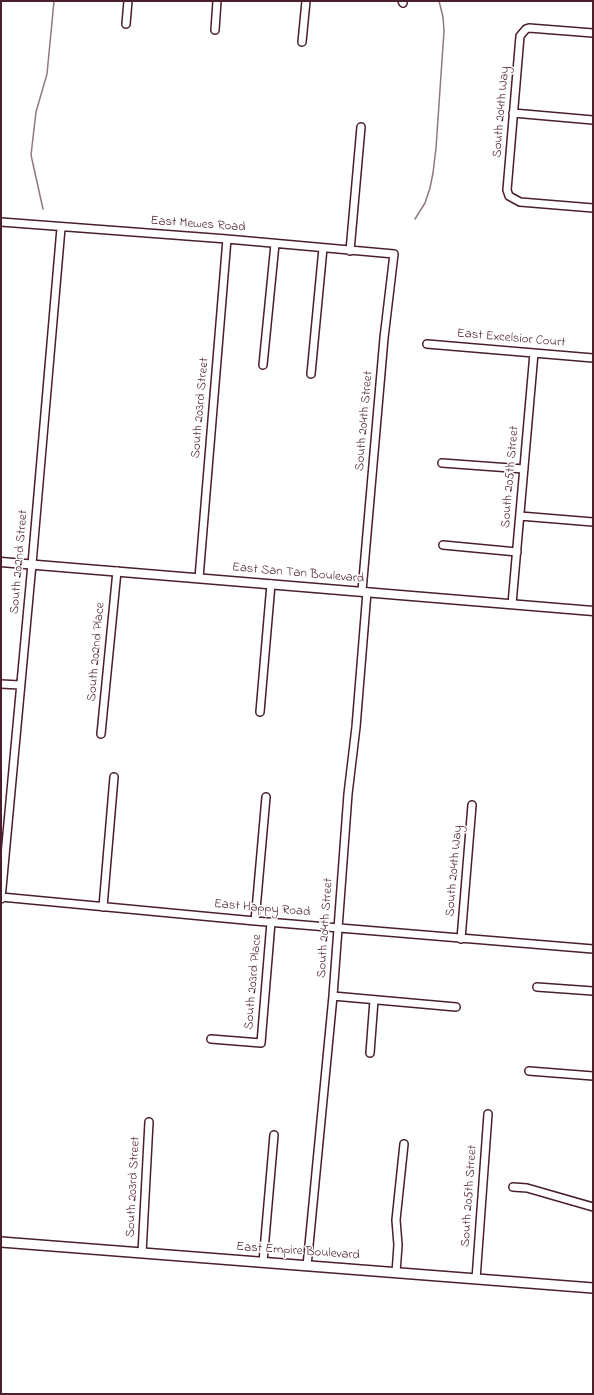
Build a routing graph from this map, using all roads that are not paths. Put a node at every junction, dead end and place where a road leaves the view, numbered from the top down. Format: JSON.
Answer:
{"nodes":[{"id":1,"x":128,"y":1,"type":"edge"},
{"id":2,"x":217,"y":1,"type":"edge"},
{"id":3,"x":306,"y":1,"type":"edge"},
{"id":4,"x":126,"y":24,"type":"dead end"},
{"id":5,"x":214,"y":30,"type":"dead end"},
{"id":6,"x":593,"y":33,"type":"edge"},
{"id":7,"x":302,"y":42,"type":"dead end"},
{"id":8,"x":514,"y":113,"type":"junction"},
{"id":9,"x":593,"y":120,"type":"edge"},
{"id":10,"x":361,"y":127,"type":"dead end"},
{"id":11,"x":593,"y":208,"type":"edge"},
{"id":12,"x":1,"y":222,"type":"edge"},
{"id":13,"x":62,"y":228,"type":"junction"},
{"id":14,"x":227,"y":239,"type":"junction"},
{"id":15,"x":275,"y":244,"type":"junction"},
{"id":16,"x":323,"y":248,"type":"junction"},
{"id":17,"x":350,"y":251,"type":"junction"},
{"id":18,"x":394,"y":254,"type":"joint"},
{"id":19,"x":427,"y":344,"type":"dead end"},
{"id":20,"x":534,"y":353,"type":"junction"},
{"id":21,"x":593,"y":358,"type":"edge"},
{"id":22,"x":263,"y":365,"type":"dead end"},
{"id":23,"x":311,"y":374,"type":"dead end"},
{"id":24,"x":442,"y":463,"type":"dead end"},
{"id":25,"x":524,"y":469,"type":"junction"},
{"id":26,"x":520,"y":516,"type":"junction"},
{"id":27,"x":593,"y":522,"type":"edge"},
{"id":28,"x":443,"y":545,"type":"dead end"},
{"id":29,"x":517,"y":552,"type":"junction"},
{"id":30,"x":1,"y":562,"type":"edge"},
{"id":31,"x":32,"y":564,"type":"junction"},
{"id":32,"x":117,"y":571,"type":"junction"},
{"id":33,"x":199,"y":578,"type":"junction"},
{"id":34,"x":271,"y":584,"type":"junction"},
{"id":35,"x":365,"y":591,"type":"junction"},
{"id":36,"x":512,"y":604,"type":"junction"},
{"id":37,"x":593,"y":611,"type":"edge"},
{"id":38,"x":1,"y":684,"type":"edge"},
{"id":39,"x":20,"y":685,"type":"junction"},
{"id":40,"x":260,"y":712,"type":"dead end"},
{"id":41,"x":102,"y":734,"type":"dead end"},
{"id":42,"x":114,"y":777,"type":"dead end"},
{"id":43,"x":266,"y":797,"type":"dead end"},
{"id":44,"x":472,"y":805,"type":"dead end"},
{"id":45,"x":1,"y":898,"type":"edge"},
{"id":46,"x":102,"y":907,"type":"junction"},
{"id":47,"x":255,"y":921,"type":"junction"},
{"id":48,"x":272,"y":922,"type":"junction"},
{"id":49,"x":338,"y":928,"type":"junction"},
{"id":50,"x":461,"y":939,"type":"junction"},
{"id":51,"x":593,"y":950,"type":"edge"},
{"id":52,"x":537,"y":987,"type":"dead end"},
{"id":53,"x":593,"y":992,"type":"edge"},
{"id":54,"x":333,"y":996,"type":"junction"},
{"id":55,"x":374,"y":1000,"type":"junction"},
{"id":56,"x":456,"y":1007,"type":"dead end"},
{"id":57,"x":211,"y":1039,"type":"dead end"},
{"id":58,"x":370,"y":1053,"type":"dead end"},
{"id":59,"x":529,"y":1071,"type":"dead end"},
{"id":60,"x":593,"y":1076,"type":"edge"},
{"id":61,"x":488,"y":1114,"type":"dead end"},
{"id":62,"x":149,"y":1122,"type":"dead end"},
{"id":63,"x":274,"y":1135,"type":"dead end"},
{"id":64,"x":404,"y":1144,"type":"dead end"},
{"id":65,"x":513,"y":1187,"type":"dead end"},
{"id":66,"x":593,"y":1207,"type":"edge"},
{"id":67,"x":1,"y":1242,"type":"edge"},
{"id":68,"x":142,"y":1253,"type":"junction"},
{"id":69,"x":263,"y":1262,"type":"junction"},
{"id":70,"x":307,"y":1266,"type":"junction"},
{"id":71,"x":396,"y":1273,"type":"junction"},
{"id":72,"x":476,"y":1279,"type":"junction"},
{"id":73,"x":593,"y":1288,"type":"edge"}],
"edges":[{"from":1,"to":4,"type":"street"},
{"from":2,"to":5,"type":"street"},
{"from":3,"to":7,"type":"street"},
{"from":6,"to":8,"type":"street","name":"South 204th Way"},
{"from":8,"to":9,"type":"street"},
{"from":8,"to":11,"type":"street","name":"South 204th Way"},
{"from":10,"to":17,"type":"street"},
{"from":12,"to":13,"type":"street","name":"East Mewes Road"},
{"from":13,"to":14,"type":"street","name":"East Mewes Road"},
{"from":13,"to":31,"type":"street","name":"South 202nd Street"},
{"from":14,"to":15,"type":"street","name":"East Mewes Road"},
{"from":14,"to":33,"type":"street","name":"South 203rd Street"},
{"from":15,"to":16,"type":"street","name":"East Mewes Road"},
{"from":15,"to":22,"type":"street"},
{"from":16,"to":17,"type":"street","name":"East Mewes Road"},
{"from":16,"to":23,"type":"street"},
{"from":17,"to":18,"type":"street","name":"East Mewes Road"},
{"from":18,"to":35,"type":"street","name":"South 204th Street"},
{"from":19,"to":20,"type":"street","name":"East Excelsior Court"},
{"from":20,"to":21,"type":"street","name":"East Excelsior Court"},
{"from":20,"to":25,"type":"street","name":"South 205th Street"},
{"from":24,"to":25,"type":"street"},
{"from":25,"to":26,"type":"street","name":"South 205th Street"},
{"from":26,"to":27,"type":"street"},
{"from":26,"to":29,"type":"street","name":"South 205th Street"},
{"from":28,"to":29,"type":"street"},
{"from":29,"to":36,"type":"street","name":"South 205th Street"},
{"from":30,"to":31,"type":"street","name":"East San Tan Boulevard"},
{"from":31,"to":32,"type":"street","name":"East San Tan Boulevard"},
{"from":31,"to":39,"type":"street","name":"South 202nd Street"},
{"from":32,"to":33,"type":"street","name":"East San Tan Boulevard"},
{"from":32,"to":41,"type":"street","name":"South 202nd Place"},
{"from":33,"to":34,"type":"street","name":"East San Tan Boulevard"},
{"from":34,"to":35,"type":"street","name":"East San Tan Boulevard"},
{"from":34,"to":40,"type":"street"},
{"from":35,"to":36,"type":"street","name":"East San Tan Boulevard"},
{"from":35,"to":49,"type":"street","name":"South 204th Street"},
{"from":36,"to":37,"type":"street","name":"East San Tan Boulevard"},
{"from":38,"to":39,"type":"street"},
{"from":39,"to":45,"type":"street","name":"South 202nd Street"},
{"from":42,"to":46,"type":"street"},
{"from":43,"to":47,"type":"street","name":"South 203rd Place"},
{"from":44,"to":50,"type":"street","name":"South 204th Way"},
{"from":45,"to":46,"type":"street","name":"East Happy Road"},
{"from":46,"to":47,"type":"street","name":"East Happy Road"},
{"from":47,"to":48,"type":"street","name":"East Happy Road"},
{"from":48,"to":49,"type":"street","name":"East Happy Road"},
{"from":48,"to":57,"type":"street","name":"South 203rd Place"},
{"from":49,"to":50,"type":"street","name":"East Happy Road"},
{"from":49,"to":54,"type":"street","name":"South 204th Street"},
{"from":50,"to":51,"type":"street","name":"East Happy Road"},
{"from":52,"to":53,"type":"street"},
{"from":54,"to":55,"type":"street"},
{"from":54,"to":70,"type":"street","name":"South 204th Street"},
{"from":55,"to":56,"type":"street"},
{"from":55,"to":58,"type":"street"},
{"from":59,"to":60,"type":"street"},
{"from":61,"to":72,"type":"street","name":"South 205th Street"},
{"from":62,"to":68,"type":"street","name":"South 203rd Street"},
{"from":63,"to":69,"type":"street"},
{"from":64,"to":71,"type":"street"},
{"from":65,"to":66,"type":"street"},
{"from":67,"to":68,"type":"main road","name":"East Empire Boulevard"},
{"from":68,"to":69,"type":"main road","name":"East Empire Boulevard"},
{"from":69,"to":70,"type":"main road","name":"East Empire Boulevard"},
{"from":70,"to":71,"type":"main road","name":"East Empire Boulevard"},
{"from":71,"to":72,"type":"main road","name":"East Empire Boulevard"},
{"from":72,"to":73,"type":"main road","name":"East Empire Boulevard"}]}
